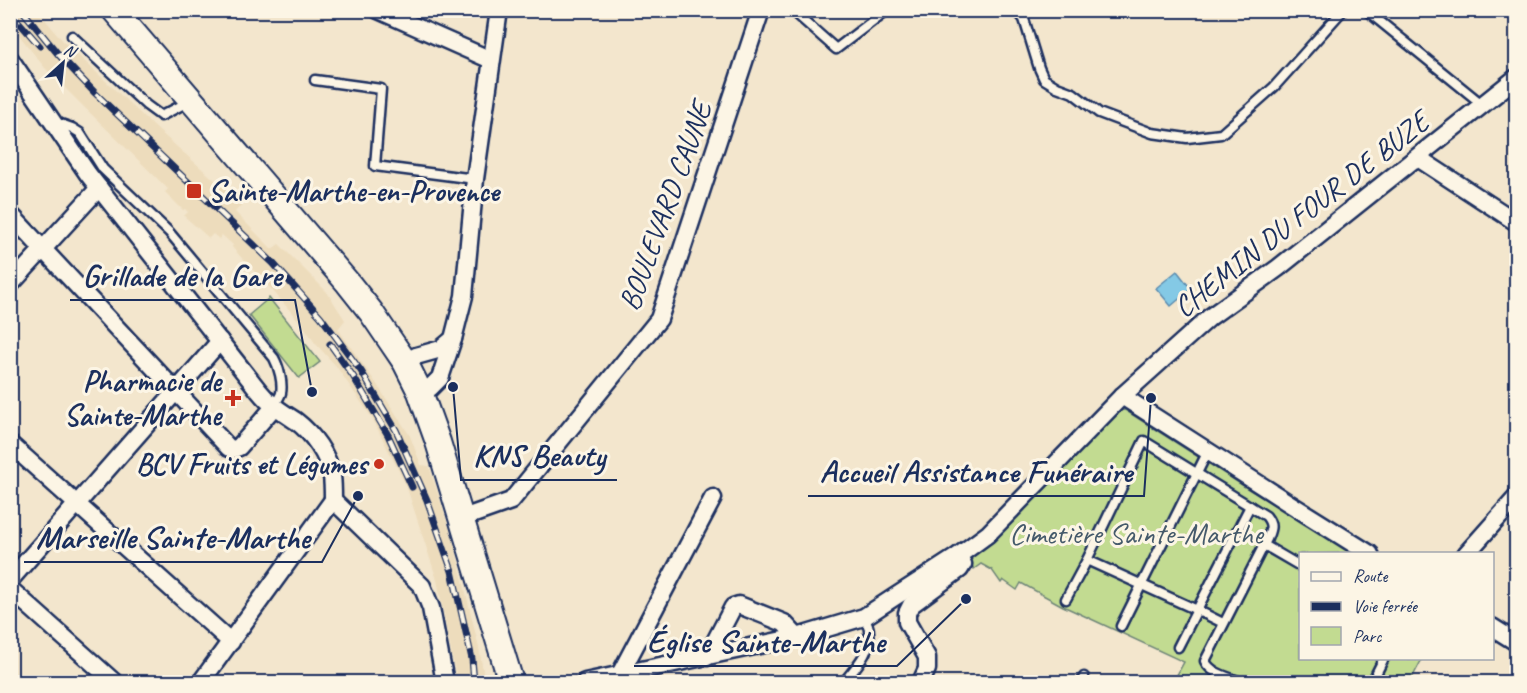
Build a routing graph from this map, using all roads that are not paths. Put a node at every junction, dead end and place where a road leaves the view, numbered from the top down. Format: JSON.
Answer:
{"nodes":[{"id":1,"x":114,"y":10,"type":"edge"},
{"id":2,"x":378,"y":10,"type":"edge"},
{"id":3,"x":500,"y":10,"type":"edge"},
{"id":4,"x":760,"y":10,"type":"edge"},
{"id":5,"x":792,"y":10,"type":"edge"},
{"id":6,"x":887,"y":10,"type":"edge"},
{"id":7,"x":1016,"y":10,"type":"edge"},
{"id":8,"x":1343,"y":10,"type":"edge"},
{"id":9,"x":1366,"y":10,"type":"edge"},
{"id":10,"x":72,"y":36,"type":"dead end"},
{"id":11,"x":10,"y":59,"type":"edge"},
{"id":12,"x":491,"y":60,"type":"junction"},
{"id":13,"x":1516,"y":78,"type":"edge"},
{"id":14,"x":315,"y":80,"type":"dead end"},
{"id":15,"x":190,"y":100,"type":"junction"},
{"id":16,"x":1483,"y":105,"type":"junction"},
{"id":17,"x":52,"y":121,"type":"junction"},
{"id":18,"x":1418,"y":158,"type":"junction"},
{"id":19,"x":475,"y":179,"type":"junction"},
{"id":20,"x":99,"y":188,"type":"junction"},
{"id":21,"x":10,"y":214,"type":"edge"},
{"id":22,"x":1516,"y":222,"type":"edge"},
{"id":23,"x":43,"y":248,"type":"junction"},
{"id":24,"x":10,"y":285,"type":"edge"},
{"id":25,"x":453,"y":339,"type":"junction"},
{"id":26,"x":220,"y":341,"type":"junction"},
{"id":27,"x":405,"y":362,"type":"junction"},
{"id":28,"x":175,"y":391,"type":"junction"},
{"id":29,"x":420,"y":392,"type":"junction"},
{"id":30,"x":1122,"y":396,"type":"junction"},
{"id":31,"x":274,"y":407,"type":"junction"},
{"id":32,"x":10,"y":444,"type":"edge"},
{"id":33,"x":1208,"y":451,"type":"junction"},
{"id":34,"x":1197,"y":474,"type":"junction"},
{"id":35,"x":713,"y":498,"type":"dead end"},
{"id":36,"x":1516,"y":498,"type":"edge"},
{"id":37,"x":333,"y":500,"type":"junction"},
{"id":38,"x":78,"y":504,"type":"junction"},
{"id":39,"x":1250,"y":507,"type":"junction"},
{"id":40,"x":460,"y":519,"type":"junction"},
{"id":41,"x":1264,"y":545,"type":"junction"},
{"id":42,"x":1367,"y":552,"type":"edge"},
{"id":43,"x":1468,"y":552,"type":"edge"},
{"id":44,"x":958,"y":556,"type":"junction"},
{"id":45,"x":1087,"y":560,"type":"junction"},
{"id":46,"x":1299,"y":565,"type":"edge"},
{"id":47,"x":10,"y":580,"type":"edge"},
{"id":48,"x":1142,"y":585,"type":"junction"},
{"id":49,"x":10,"y":589,"type":"edge"},
{"id":50,"x":1066,"y":599,"type":"dead end"},
{"id":51,"x":1197,"y":610,"type":"junction"},
{"id":52,"x":864,"y":617,"type":"junction"},
{"id":53,"x":1224,"y":623,"type":"junction"},
{"id":54,"x":1121,"y":626,"type":"dead end"},
{"id":55,"x":1494,"y":628,"type":"edge"},
{"id":56,"x":797,"y":637,"type":"junction"},
{"id":57,"x":231,"y":642,"type":"junction"},
{"id":58,"x":1516,"y":642,"type":"edge"},
{"id":59,"x":1178,"y":647,"type":"dead end"},
{"id":60,"x":707,"y":657,"type":"junction"},
{"id":61,"x":1383,"y":660,"type":"edge"},
{"id":62,"x":619,"y":676,"type":"junction"},
{"id":63,"x":114,"y":682,"type":"edge"},
{"id":64,"x":201,"y":682,"type":"edge"},
{"id":65,"x":445,"y":682,"type":"edge"},
{"id":66,"x":511,"y":682,"type":"edge"},
{"id":67,"x":585,"y":682,"type":"edge"},
{"id":68,"x":844,"y":682,"type":"edge"},
{"id":69,"x":921,"y":682,"type":"edge"},
{"id":70,"x":1241,"y":682,"type":"edge"},
{"id":71,"x":1372,"y":682,"type":"edge"}],
"edges":[{"from":1,"to":15,"type":"main road"},
{"from":2,"to":12,"type":"street"},
{"from":3,"to":12,"type":"street"},
{"from":4,"to":40,"type":"street","name":"BOULEVARD CAUNE"},
{"from":5,"to":6,"type":"lane"},
{"from":7,"to":8,"type":"lane"},
{"from":9,"to":16,"type":"lane"},
{"from":10,"to":15,"type":"lane"},
{"from":11,"to":17,"type":"street"},
{"from":12,"to":19,"type":"street"},
{"from":13,"to":16,"type":"street","name":"CHEMIN DU FOUR DE BUZE"},
{"from":14,"to":19,"type":"lane"},
{"from":15,"to":27,"type":"main road"},
{"from":16,"to":18,"type":"street","name":"CHEMIN DU FOUR DE BUZE"},
{"from":17,"to":20,"type":"street"},
{"from":17,"to":31,"type":"lane"},
{"from":18,"to":22,"type":"street"},
{"from":18,"to":30,"type":"street","name":"CHEMIN DU FOUR DE BUZE"},
{"from":19,"to":25,"type":"street"},
{"from":20,"to":23,"type":"street"},
{"from":20,"to":26,"type":"street"},
{"from":21,"to":23,"type":"street"},
{"from":23,"to":24,"type":"street"},
{"from":23,"to":28,"type":"street"},
{"from":25,"to":27,"type":"street"},
{"from":25,"to":29,"type":"street"},
{"from":26,"to":28,"type":"street"},
{"from":26,"to":31,"type":"street"},
{"from":27,"to":29,"type":"main road"},
{"from":28,"to":31,"type":"street"},
{"from":28,"to":38,"type":"street"},
{"from":29,"to":40,"type":"main road"},
{"from":30,"to":33,"type":"street"},
{"from":30,"to":44,"type":"street","name":"CHEMIN DU FOUR DE BUZE"},
{"from":31,"to":37,"type":"street"},
{"from":32,"to":38,"type":"street"},
{"from":33,"to":34,"type":"lane"},
{"from":33,"to":42,"type":"street"},
{"from":34,"to":39,"type":"lane"},
{"from":34,"to":45,"type":"lane"},
{"from":34,"to":48,"type":"lane"},
{"from":35,"to":62,"type":"street"},
{"from":36,"to":43,"type":"street"},
{"from":37,"to":57,"type":"street"},
{"from":37,"to":65,"type":"street"},
{"from":38,"to":47,"type":"street"},
{"from":38,"to":57,"type":"street"},
{"from":39,"to":41,"type":"lane"},
{"from":39,"to":51,"type":"lane"},
{"from":40,"to":66,"type":"main road"},
{"from":41,"to":46,"type":"lane"},
{"from":41,"to":53,"type":"lane"},
{"from":44,"to":52,"type":"street","name":"CHEMIN DU FOUR DE BUZE"},
{"from":44,"to":69,"type":"street"},
{"from":45,"to":48,"type":"lane"},
{"from":45,"to":50,"type":"lane"},
{"from":48,"to":51,"type":"lane"},
{"from":48,"to":54,"type":"lane"},
{"from":49,"to":63,"type":"street"},
{"from":51,"to":53,"type":"lane"},
{"from":51,"to":59,"type":"lane"},
{"from":52,"to":56,"type":"street","name":"CHEMIN DU FOUR DE BUZE"},
{"from":52,"to":68,"type":"lane"},
{"from":53,"to":70,"type":"lane"},
{"from":55,"to":58,"type":"street"},
{"from":56,"to":60,"type":"street","name":"CHEMIN DU FOUR DE BUZE"},
{"from":56,"to":60,"type":"street"},
{"from":57,"to":64,"type":"street"},
{"from":60,"to":62,"type":"street","name":"CHEMIN DU FOUR DE BUZE"},
{"from":61,"to":71,"type":"lane"},
{"from":62,"to":67,"type":"street","name":"CHEMIN DU FOUR DE BUZE"}]}
